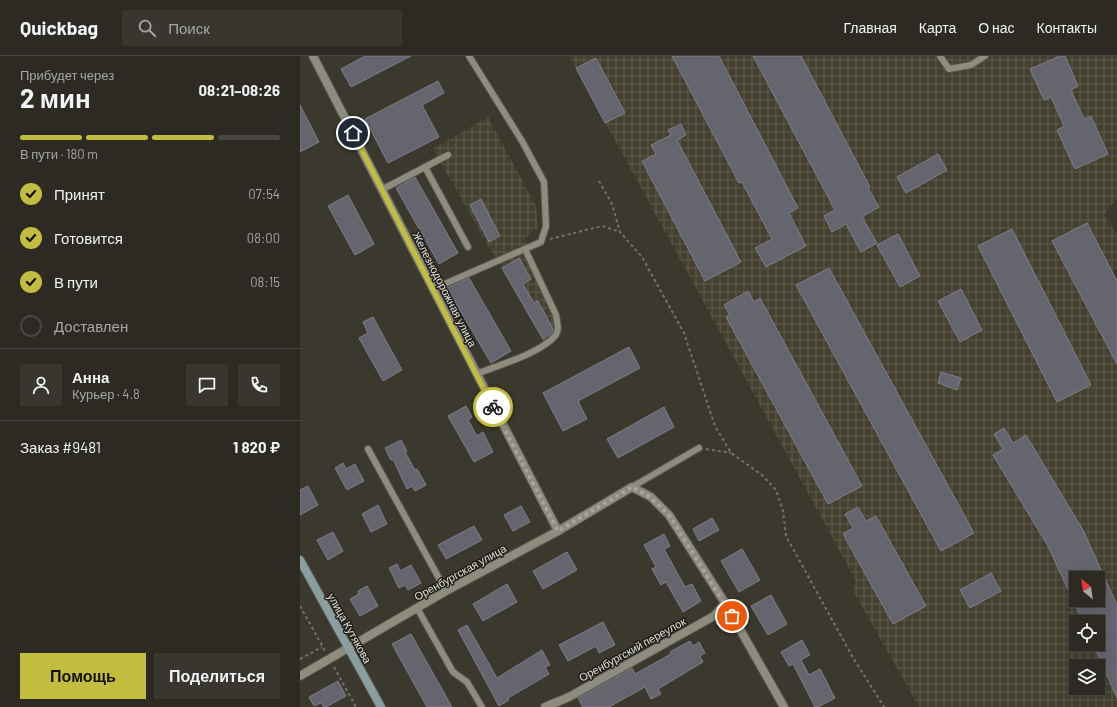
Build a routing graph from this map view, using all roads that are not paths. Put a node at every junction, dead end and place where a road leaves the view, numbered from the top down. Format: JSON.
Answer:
{"nodes":[{"id":1,"x":313,"y":56,"type":"edge"},
{"id":2,"x":469,"y":56,"type":"edge"},
{"id":3,"x":940,"y":56,"type":"edge"},
{"id":4,"x":985,"y":56,"type":"edge"},
{"id":5,"x":448,"y":156,"type":"dead end"},
{"id":6,"x":425,"y":168,"type":"junction"},
{"id":7,"x":383,"y":189,"type":"junction"},
{"id":8,"x":468,"y":247,"type":"dead end"},
{"id":9,"x":525,"y":249,"type":"junction"},
{"id":10,"x":433,"y":289,"type":"junction"},
{"id":11,"x":476,"y":374,"type":"junction"},
{"id":12,"x":699,"y":448,"type":"road end"},
{"id":13,"x":368,"y":449,"type":"dead end"},
{"id":14,"x":632,"y":487,"type":"junction"},
{"id":15,"x":558,"y":531,"type":"junction"},
{"id":16,"x":300,"y":560,"type":"edge"},
{"id":17,"x":446,"y":591,"type":"junction"},
{"id":18,"x":726,"y":604,"type":"junction"},
{"id":19,"x":417,"y":608,"type":"junction"},
{"id":20,"x":349,"y":648,"type":"junction"},
{"id":21,"x":300,"y":676,"type":"edge"},
{"id":22,"x":381,"y":707,"type":"edge"},
{"id":23,"x":482,"y":707,"type":"edge"},
{"id":24,"x":545,"y":707,"type":"edge"},
{"id":25,"x":784,"y":707,"type":"edge"}],
"edges":[{"from":1,"to":7,"type":"street","name":"Железнодорожная улица"},
{"from":2,"to":9,"type":"lane"},
{"from":3,"to":4,"type":"lane"},
{"from":5,"to":6,"type":"lane"},
{"from":6,"to":7,"type":"lane"},
{"from":6,"to":8,"type":"lane"},
{"from":7,"to":10,"type":"street","name":"Железнодорожная улица"},
{"from":9,"to":10,"type":"lane"},
{"from":9,"to":11,"type":"lane"},
{"from":10,"to":11,"type":"street","name":"Железнодорожная улица"},
{"from":11,"to":15,"type":"street","name":"Железнодорожная улица"},
{"from":12,"to":14,"type":"lane"},
{"from":13,"to":17,"type":"lane"},
{"from":14,"to":15,"type":"street","name":"Оренбургская улица"},
{"from":14,"to":18,"type":"street"},
{"from":15,"to":17,"type":"street","name":"Оренбургская улица"},
{"from":16,"to":20,"type":"main road","name":"улица Кутякова"},
{"from":17,"to":19,"type":"street","name":"Оренбургская улица"},
{"from":18,"to":24,"type":"street","name":"Оренбургский переулок"},
{"from":18,"to":25,"type":"street"},
{"from":19,"to":20,"type":"street","name":"Оренбургская улица"},
{"from":19,"to":23,"type":"lane"},
{"from":20,"to":21,"type":"street","name":"Оренбургская улица"},
{"from":20,"to":22,"type":"main road","name":"улица Кутякова"}]}
